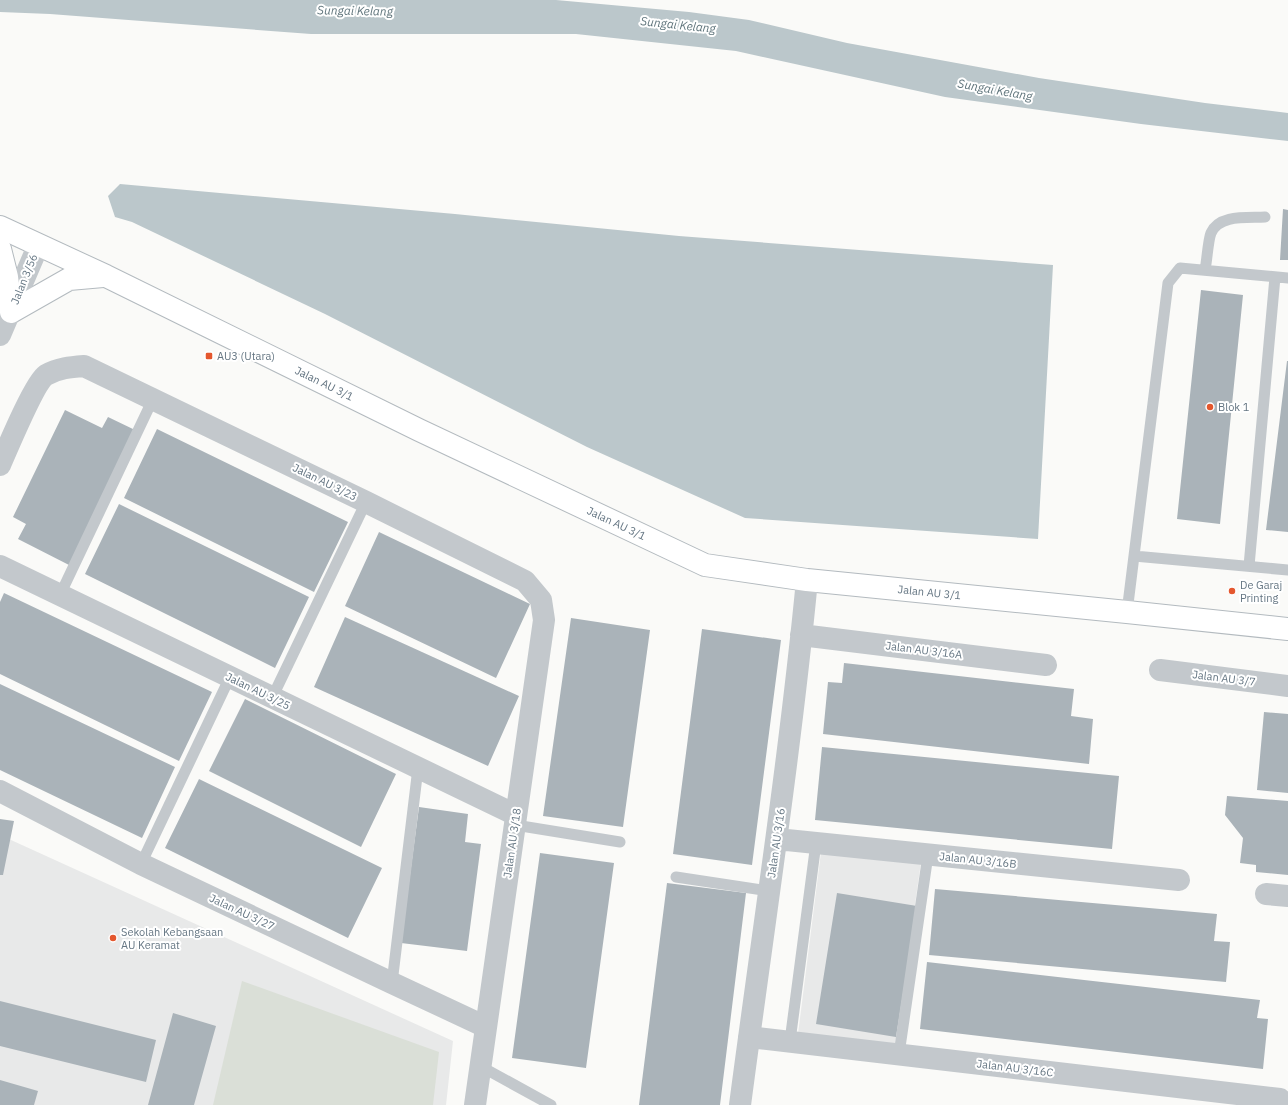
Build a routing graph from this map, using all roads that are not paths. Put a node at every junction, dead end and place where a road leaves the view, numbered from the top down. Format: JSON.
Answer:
{"nodes":[{"id":1,"x":1265,"y":217,"type":"dead end"},
{"id":2,"x":0,"y":227,"type":"edge"},
{"id":3,"x":38,"y":246,"type":"junction"},
{"id":4,"x":0,"y":249,"type":"edge"},
{"id":5,"x":1205,"y":270,"type":"junction"},
{"id":6,"x":106,"y":276,"type":"junction"},
{"id":7,"x":1275,"y":277,"type":"junction"},
{"id":8,"x":1288,"y":278,"type":"edge"},
{"id":9,"x":11,"y":312,"type":"junction"},
{"id":10,"x":0,"y":335,"type":"edge"},
{"id":11,"x":153,"y":399,"type":"junction"},
{"id":12,"x":0,"y":465,"type":"edge"},
{"id":13,"x":366,"y":502,"type":"junction"},
{"id":14,"x":1134,"y":556,"type":"junction"},
{"id":15,"x":0,"y":566,"type":"edge"},
{"id":16,"x":1249,"y":566,"type":"junction"},
{"id":17,"x":1288,"y":570,"type":"edge"},
{"id":18,"x":807,"y":580,"type":"junction"},
{"id":19,"x":60,"y":595,"type":"junction"},
{"id":20,"x":1127,"y":612,"type":"junction"},
{"id":21,"x":544,"y":620,"type":"joint"},
{"id":22,"x":1288,"y":629,"type":"edge"},
{"id":23,"x":801,"y":635,"type":"junction"},
{"id":24,"x":1046,"y":665,"type":"dead end"},
{"id":25,"x":1160,"y":670,"type":"dead end"},
{"id":26,"x":230,"y":677,"type":"junction"},
{"id":27,"x":1288,"y":686,"type":"edge"},
{"id":28,"x":272,"y":698,"type":"junction"},
{"id":29,"x":418,"y":768,"type":"junction"},
{"id":30,"x":0,"y":791,"type":"edge"},
{"id":31,"x":516,"y":820,"type":"junction"},
{"id":32,"x":777,"y":839,"type":"junction"},
{"id":33,"x":620,"y":842,"type":"dead end"},
{"id":34,"x":816,"y":843,"type":"junction"},
{"id":35,"x":928,"y":855,"type":"junction"},
{"id":36,"x":141,"y":864,"type":"junction"},
{"id":37,"x":676,"y":876,"type":"dead end"},
{"id":38,"x":1179,"y":880,"type":"dead end"},
{"id":39,"x":769,"y":892,"type":"junction"},
{"id":40,"x":1266,"y":894,"type":"dead end"},
{"id":41,"x":1288,"y":896,"type":"edge"},
{"id":42,"x":392,"y":984,"type":"junction"},
{"id":43,"x":486,"y":1027,"type":"junction"},
{"id":44,"x":749,"y":1037,"type":"junction"},
{"id":45,"x":790,"y":1041,"type":"junction"},
{"id":46,"x":899,"y":1054,"type":"junction"},
{"id":47,"x":480,"y":1066,"type":"junction"},
{"id":48,"x":1280,"y":1099,"type":"dead end"},
{"id":49,"x":475,"y":1105,"type":"edge"},
{"id":50,"x":551,"y":1105,"type":"edge"},
{"id":51,"x":740,"y":1105,"type":"edge"}],
"edges":[{"from":1,"to":5,"type":"lane"},
{"from":2,"to":3,"type":"main road","name":"Jalan AU 3/1"},
{"from":3,"to":6,"type":"main road","name":"Jalan AU 3/1"},
{"from":3,"to":9,"type":"street","name":"Jalan 3/56"},
{"from":4,"to":9,"type":"main road"},
{"from":5,"to":7,"type":"lane"},
{"from":5,"to":14,"type":"lane"},
{"from":6,"to":9,"type":"main road"},
{"from":6,"to":18,"type":"main road","name":"Jalan AU 3/1"},
{"from":7,"to":8,"type":"lane"},
{"from":7,"to":16,"type":"lane"},
{"from":9,"to":10,"type":"street","name":"Jalan 3/56"},
{"from":11,"to":12,"type":"street","name":"Jalan AU 3/23"},
{"from":11,"to":13,"type":"street","name":"Jalan AU 3/23"},
{"from":11,"to":19,"type":"lane"},
{"from":13,"to":21,"type":"street","name":"Jalan AU 3/23"},
{"from":13,"to":28,"type":"lane"},
{"from":14,"to":16,"type":"lane"},
{"from":14,"to":20,"type":"lane"},
{"from":15,"to":19,"type":"street","name":"Jalan AU 3/25"},
{"from":16,"to":17,"type":"lane"},
{"from":18,"to":20,"type":"main road","name":"Jalan AU 3/1"},
{"from":18,"to":23,"type":"street","name":"Jalan AU 3/16"},
{"from":19,"to":26,"type":"street","name":"Jalan AU 3/25"},
{"from":20,"to":22,"type":"main road","name":"Jalan AU 3/1"},
{"from":21,"to":31,"type":"street","name":"Jalan AU 3/18"},
{"from":23,"to":24,"type":"street","name":"Jalan AU 3/16A"},
{"from":23,"to":32,"type":"street","name":"Jalan AU 3/16"},
{"from":25,"to":27,"type":"street","name":"Jalan AU 3/7"},
{"from":26,"to":28,"type":"street","name":"Jalan AU 3/25"},
{"from":26,"to":36,"type":"lane"},
{"from":28,"to":29,"type":"street","name":"Jalan AU 3/25"},
{"from":29,"to":31,"type":"street","name":"Jalan AU 3/25"},
{"from":29,"to":42,"type":"lane"},
{"from":30,"to":36,"type":"street","name":"Jalan AU 3/27"},
{"from":31,"to":33,"type":"lane"},
{"from":31,"to":43,"type":"street","name":"Jalan AU 3/18"},
{"from":32,"to":34,"type":"street","name":"Jalan AU 3/16B"},
{"from":32,"to":39,"type":"street","name":"Jalan AU 3/16"},
{"from":34,"to":35,"type":"street","name":"Jalan AU 3/16B"},
{"from":34,"to":45,"type":"lane"},
{"from":35,"to":38,"type":"street","name":"Jalan AU 3/16B"},
{"from":35,"to":46,"type":"lane"},
{"from":36,"to":42,"type":"street","name":"Jalan AU 3/27"},
{"from":37,"to":39,"type":"lane"},
{"from":39,"to":44,"type":"street","name":"Jalan AU 3/16"},
{"from":40,"to":41,"type":"street"},
{"from":42,"to":43,"type":"street","name":"Jalan AU 3/27"},
{"from":43,"to":47,"type":"street","name":"Jalan AU 3/18"},
{"from":44,"to":45,"type":"street","name":"Jalan AU 3/16C"},
{"from":44,"to":51,"type":"street","name":"Jalan AU 3/16"},
{"from":45,"to":46,"type":"street","name":"Jalan AU 3/16C"},
{"from":46,"to":48,"type":"street","name":"Jalan AU 3/16C"},
{"from":47,"to":49,"type":"street","name":"Jalan AU 3/18"},
{"from":47,"to":50,"type":"lane"}]}
